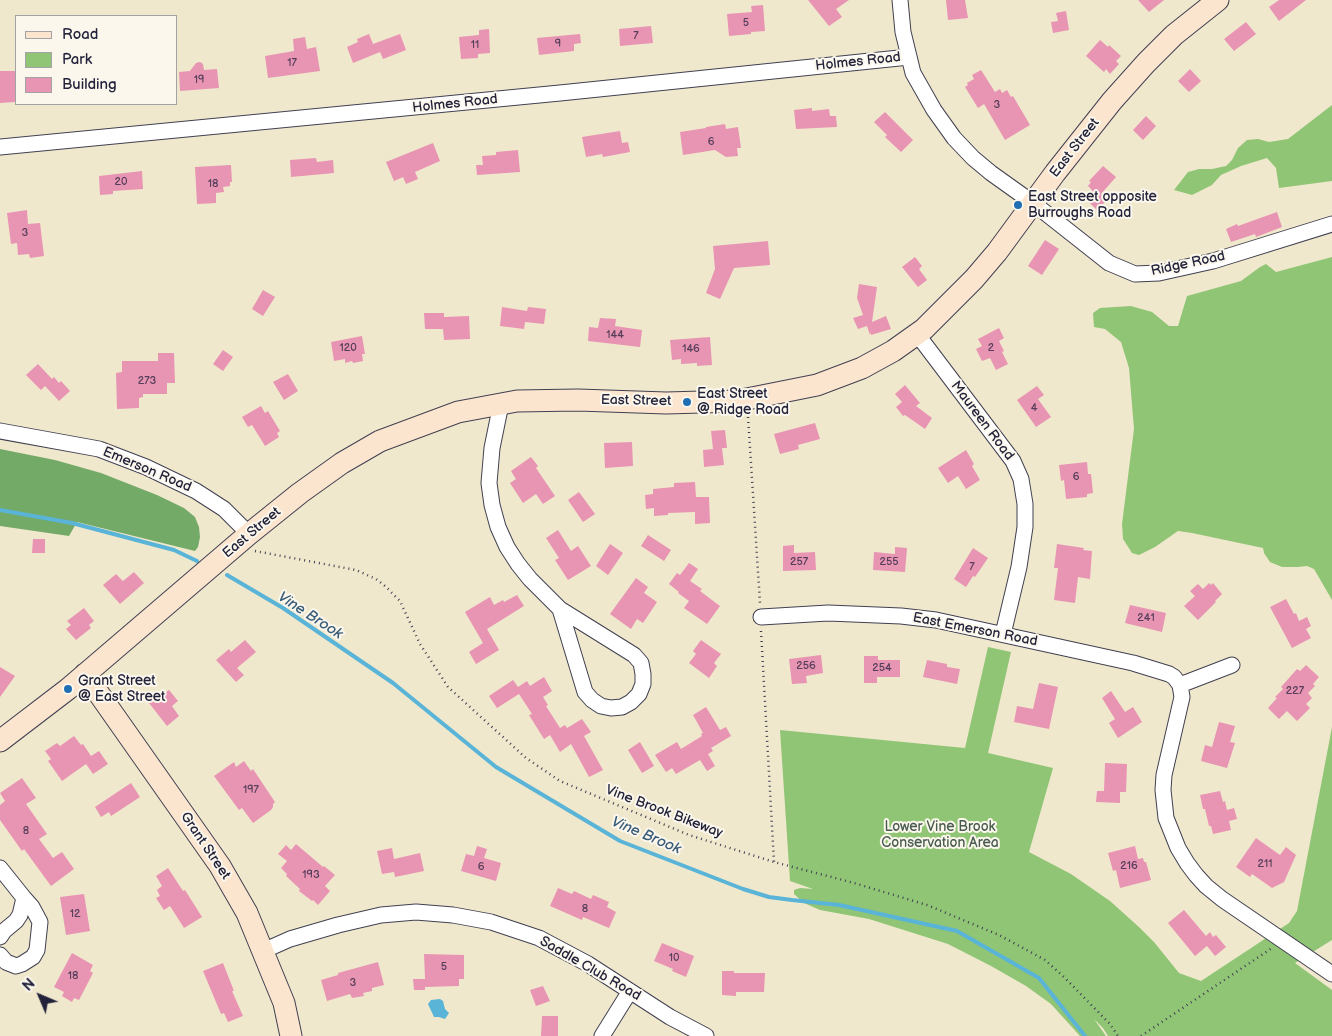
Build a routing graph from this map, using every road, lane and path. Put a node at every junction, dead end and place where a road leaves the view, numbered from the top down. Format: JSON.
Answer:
{"nodes":[{"id":1,"x":900,"y":0,"type":"edge"},
{"id":2,"x":1218,"y":0,"type":"edge"},
{"id":3,"x":909,"y":56,"type":"junction"},
{"id":4,"x":0,"y":147,"type":"edge"},
{"id":5,"x":1033,"y":203,"type":"junction"},
{"id":6,"x":1332,"y":224,"type":"edge"},
{"id":7,"x":917,"y":334,"type":"junction"},
{"id":8,"x":501,"y":404,"type":"junction"},
{"id":9,"x":0,"y":431,"type":"edge"},
{"id":10,"x":250,"y":542,"type":"junction"},
{"id":11,"x":560,"y":609,"type":"junction"},
{"id":12,"x":761,"y":617,"type":"dead end"},
{"id":13,"x":1003,"y":634,"type":"junction"},
{"id":14,"x":1232,"y":665,"type":"dead end"},
{"id":15,"x":85,"y":674,"type":"junction"},
{"id":16,"x":1180,"y":685,"type":"junction"},
{"id":17,"x":0,"y":740,"type":"edge"},
{"id":18,"x":0,"y":868,"type":"edge"},
{"id":19,"x":24,"y":898,"type":"junction"},
{"id":20,"x":0,"y":937,"type":"edge"},
{"id":21,"x":1284,"y":941,"type":"junction"},
{"id":22,"x":263,"y":951,"type":"junction"},
{"id":23,"x":0,"y":955,"type":"edge"},
{"id":24,"x":1332,"y":974,"type":"edge"},
{"id":25,"x":630,"y":992,"type":"junction"},
{"id":26,"x":291,"y":1036,"type":"edge"},
{"id":27,"x":602,"y":1036,"type":"edge"},
{"id":28,"x":706,"y":1036,"type":"edge"},
{"id":29,"x":1118,"y":1036,"type":"edge"},
{"id":30,"x":1141,"y":1036,"type":"edge"}],
"edges":[{"from":1,"to":3,"type":"street","name":"Ridge Road"},
{"from":2,"to":5,"type":"street","name":"East Street"},
{"from":3,"to":4,"type":"street","name":"Holmes Road"},
{"from":3,"to":5,"type":"street","name":"Ridge Road"},
{"from":5,"to":6,"type":"street","name":"Ridge Road"},
{"from":5,"to":7,"type":"street","name":"East Street"},
{"from":7,"to":8,"type":"street","name":"East Street"},
{"from":7,"to":13,"type":"street","name":"Maureen Road"},
{"from":8,"to":10,"type":"street","name":"East Street"},
{"from":8,"to":11,"type":"street"},
{"from":9,"to":10,"type":"street","name":"Emerson Road"},
{"from":10,"to":15,"type":"street","name":"East Street"},
{"from":10,"to":29,"type":"path","name":"Vine Brook Bikeway"},
{"from":11,"to":11,"type":"street"},
{"from":12,"to":13,"type":"street","name":"East Emerson Road"},
{"from":13,"to":16,"type":"street","name":"East Emerson Road"},
{"from":14,"to":16,"type":"street"},
{"from":15,"to":17,"type":"street","name":"East Street"},
{"from":15,"to":22,"type":"street","name":"Grant Street"},
{"from":16,"to":21,"type":"street"},
{"from":18,"to":19,"type":"street"},
{"from":19,"to":20,"type":"street"},
{"from":19,"to":23,"type":"street"},
{"from":21,"to":24,"type":"street"},
{"from":21,"to":30,"type":"path"},
{"from":22,"to":25,"type":"street","name":"Saddle Club Road"},
{"from":22,"to":26,"type":"street","name":"Grant Street"},
{"from":25,"to":27,"type":"street"},
{"from":25,"to":28,"type":"street","name":"Saddle Club Road"}]}
